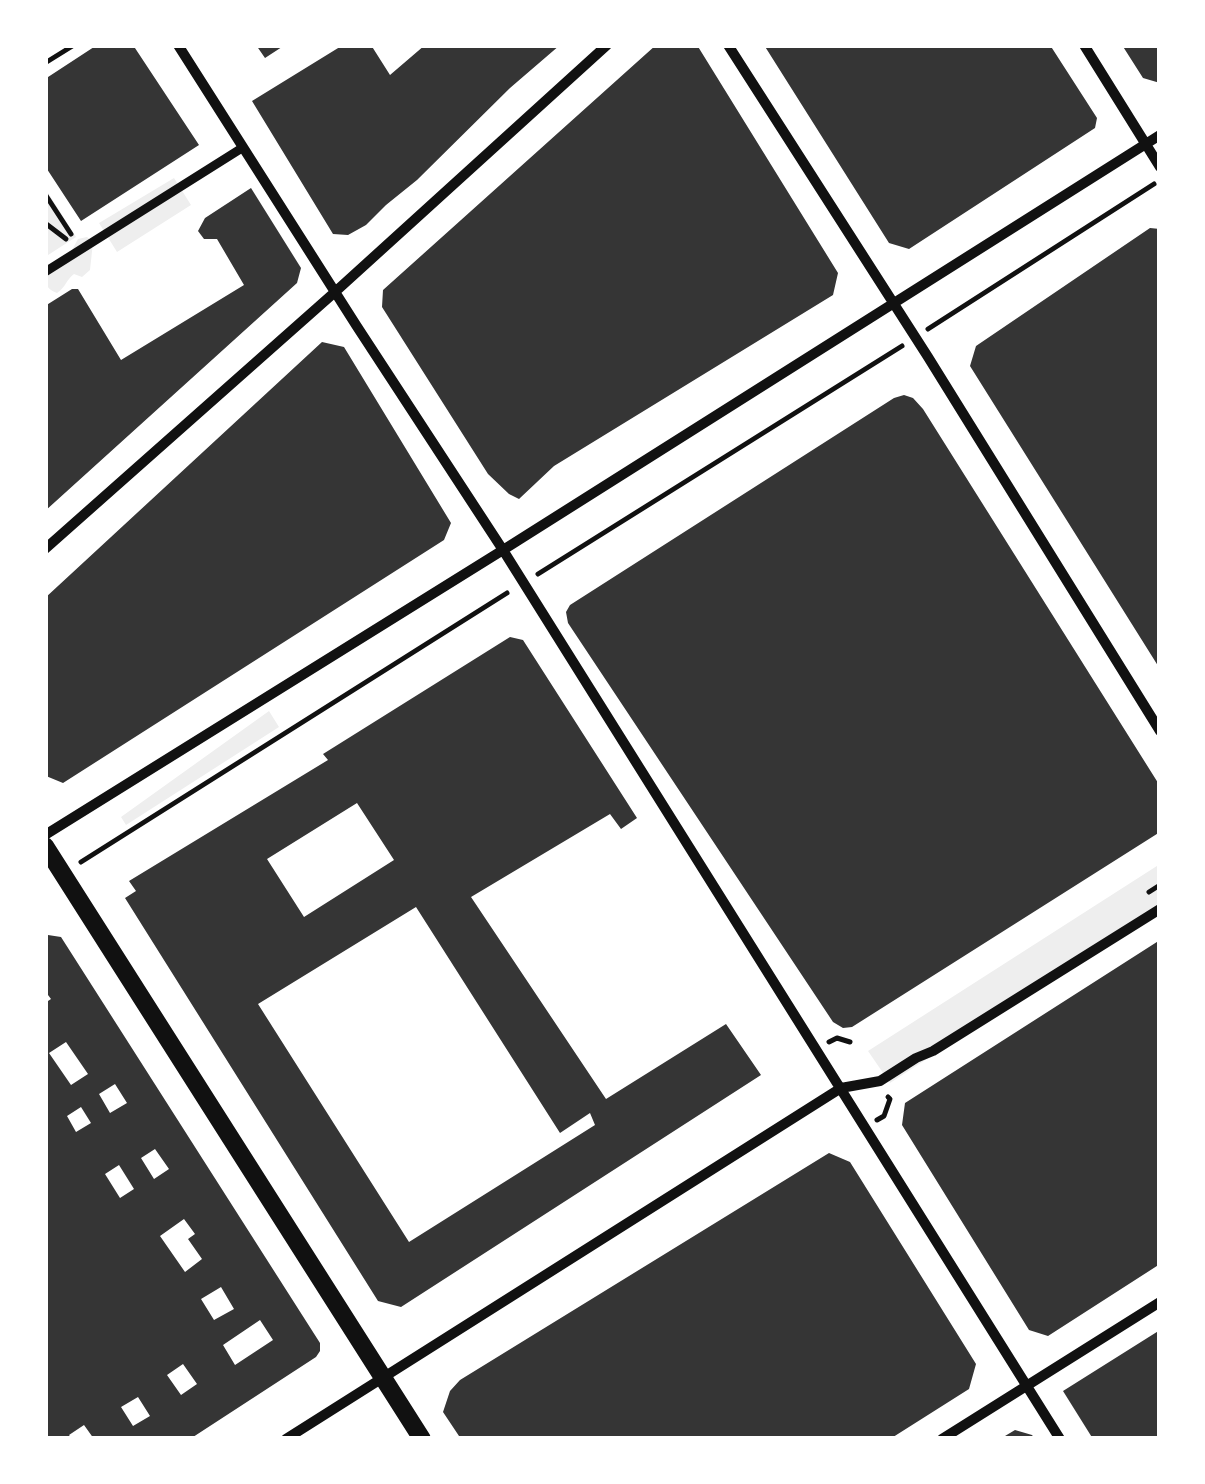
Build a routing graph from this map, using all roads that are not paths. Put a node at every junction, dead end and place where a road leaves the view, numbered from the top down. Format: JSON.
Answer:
{"nodes":[{"id":1,"x":178,"y":45,"type":"edge"},
{"id":2,"x":607,"y":45,"type":"edge"},
{"id":3,"x":728,"y":45,"type":"edge"},
{"id":4,"x":1084,"y":45,"type":"edge"},
{"id":5,"x":1160,"y":135,"type":"edge"},
{"id":6,"x":1146,"y":144,"type":"junction"},
{"id":7,"x":242,"y":148,"type":"junction"},
{"id":8,"x":1160,"y":168,"type":"edge"},
{"id":9,"x":45,"y":272,"type":"edge"},
{"id":10,"x":336,"y":292,"type":"junction"},
{"id":11,"x":893,"y":304,"type":"junction"},
{"id":12,"x":45,"y":549,"type":"edge"},
{"id":13,"x":504,"y":550,"type":"junction"},
{"id":14,"x":1160,"y":731,"type":"edge"},
{"id":15,"x":45,"y":835,"type":"edge"},
{"id":16,"x":45,"y":846,"type":"edge"},
{"id":17,"x":1160,"y":909,"type":"edge"},
{"id":18,"x":841,"y":1088,"type":"junction"},
{"id":19,"x":1160,"y":1302,"type":"edge"},
{"id":20,"x":382,"y":1378,"type":"junction"},
{"id":21,"x":1027,"y":1386,"type":"junction"},
{"id":22,"x":286,"y":1439,"type":"edge"},
{"id":23,"x":422,"y":1439,"type":"edge"},
{"id":24,"x":942,"y":1439,"type":"edge"},
{"id":25,"x":1060,"y":1439,"type":"edge"}],
"edges":[{"from":1,"to":7,"type":"street"},
{"from":2,"to":10,"type":"street"},
{"from":3,"to":11,"type":"street"},
{"from":4,"to":6,"type":"street"},
{"from":5,"to":6,"type":"street"},
{"from":6,"to":8,"type":"street"},
{"from":6,"to":11,"type":"street"},
{"from":7,"to":9,"type":"street"},
{"from":7,"to":10,"type":"street"},
{"from":10,"to":12,"type":"street"},
{"from":10,"to":13,"type":"street"},
{"from":11,"to":13,"type":"street"},
{"from":11,"to":14,"type":"street"},
{"from":13,"to":15,"type":"street"},
{"from":13,"to":18,"type":"street"},
{"from":16,"to":20,"type":"main road"},
{"from":17,"to":18,"type":"street"},
{"from":18,"to":20,"type":"street"},
{"from":18,"to":21,"type":"street"},
{"from":19,"to":21,"type":"street"},
{"from":20,"to":22,"type":"street"},
{"from":20,"to":23,"type":"main road"},
{"from":21,"to":24,"type":"street"},
{"from":21,"to":25,"type":"street"}]}
